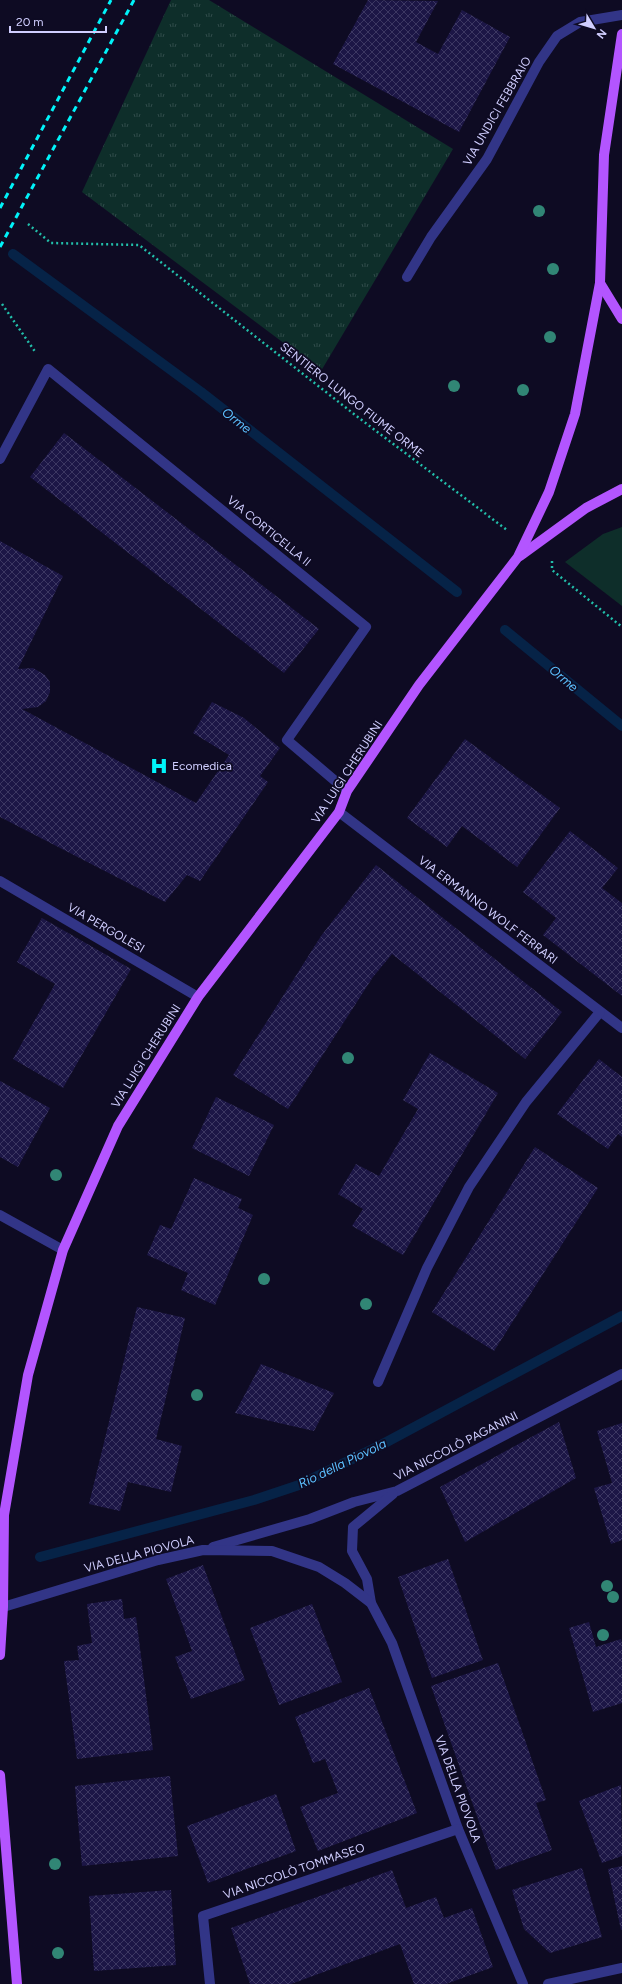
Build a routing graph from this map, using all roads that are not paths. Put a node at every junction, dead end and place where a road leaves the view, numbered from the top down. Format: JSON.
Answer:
{"nodes":[{"id":1,"x":622,"y":15,"type":"edge"},
{"id":2,"x":622,"y":34,"type":"edge"},
{"id":3,"x":407,"y":277,"type":"dead end"},
{"id":4,"x":600,"y":283,"type":"junction"},
{"id":5,"x":622,"y":319,"type":"edge"},
{"id":6,"x":0,"y":459,"type":"edge"},
{"id":7,"x":622,"y":489,"type":"edge"},
{"id":8,"x":518,"y":557,"type":"junction"},
{"id":9,"x":347,"y":791,"type":"junction"},
{"id":10,"x":339,"y":812,"type":"junction"},
{"id":11,"x":0,"y":881,"type":"edge"},
{"id":12,"x":198,"y":997,"type":"junction"},
{"id":13,"x":600,"y":1012,"type":"junction"},
{"id":14,"x":622,"y":1028,"type":"edge"},
{"id":15,"x":0,"y":1215,"type":"edge"},
{"id":16,"x":63,"y":1250,"type":"junction"},
{"id":17,"x":622,"y":1374,"type":"edge"},
{"id":18,"x":378,"y":1382,"type":"dead end"},
{"id":19,"x":397,"y":1491,"type":"junction"},
{"id":20,"x":3,"y":1496,"type":"edge"},
{"id":21,"x":203,"y":1550,"type":"junction"},
{"id":22,"x":372,"y":1603,"type":"junction"},
{"id":23,"x":2,"y":1607,"type":"edge"},
{"id":24,"x":0,"y":1655,"type":"edge"},
{"id":25,"x":0,"y":1775,"type":"edge"},
{"id":26,"x":458,"y":1829,"type":"junction"},
{"id":27,"x":622,"y":1968,"type":"edge"},
{"id":28,"x":17,"y":1984,"type":"edge"},
{"id":29,"x":210,"y":1984,"type":"edge"},
{"id":30,"x":523,"y":1984,"type":"edge"},
{"id":31,"x":548,"y":1984,"type":"edge"}],
"edges":[{"from":1,"to":3,"type":"street","name":"VIA UNDICI FEBBRAIO"},
{"from":2,"to":4,"type":"main road"},
{"from":4,"to":5,"type":"main road"},
{"from":4,"to":8,"type":"main road"},
{"from":6,"to":9,"type":"street","name":"VIA CORTICELLA II"},
{"from":7,"to":8,"type":"main road"},
{"from":8,"to":9,"type":"main road","name":"VIA LUIGI CHERUBINI"},
{"from":9,"to":10,"type":"main road","name":"VIA LUIGI CHERUBINI"},
{"from":10,"to":12,"type":"main road","name":"VIA LUIGI CHERUBINI"},
{"from":10,"to":13,"type":"street","name":"VIA ERMANNO WOLF FERRARI"},
{"from":11,"to":12,"type":"street","name":"VIA PERGOLESI"},
{"from":12,"to":16,"type":"main road","name":"VIA LUIGI CHERUBINI"},
{"from":13,"to":14,"type":"street","name":"VIA ERMANNO WOLF FERRARI"},
{"from":13,"to":18,"type":"street"},
{"from":15,"to":16,"type":"street"},
{"from":16,"to":20,"type":"main road","name":"VIA LUIGI CHERUBINI"},
{"from":17,"to":19,"type":"street","name":"VIA NICCOLÒ PAGANINI"},
{"from":19,"to":21,"type":"street","name":"VIA NICCOLÒ PAGANINI"},
{"from":19,"to":22,"type":"street","name":"VIA DELLA PIOVOLA"},
{"from":20,"to":23,"type":"main road","name":"VIA LUIGI CHERUBINI"},
{"from":21,"to":22,"type":"street","name":"VIA DELLA PIOVOLA"},
{"from":21,"to":23,"type":"street","name":"VIA DELLA PIOVOLA"},
{"from":22,"to":26,"type":"street","name":"VIA DELLA PIOVOLA"},
{"from":23,"to":24,"type":"main road","name":"VIA LUIGI CHERUBINI"},
{"from":25,"to":28,"type":"main road"},
{"from":26,"to":29,"type":"street","name":"VIA NICCOLÒ TOMMASEO"},
{"from":26,"to":30,"type":"street","name":"VIA DELLA PIOVOLA"},
{"from":27,"to":31,"type":"street"}]}
